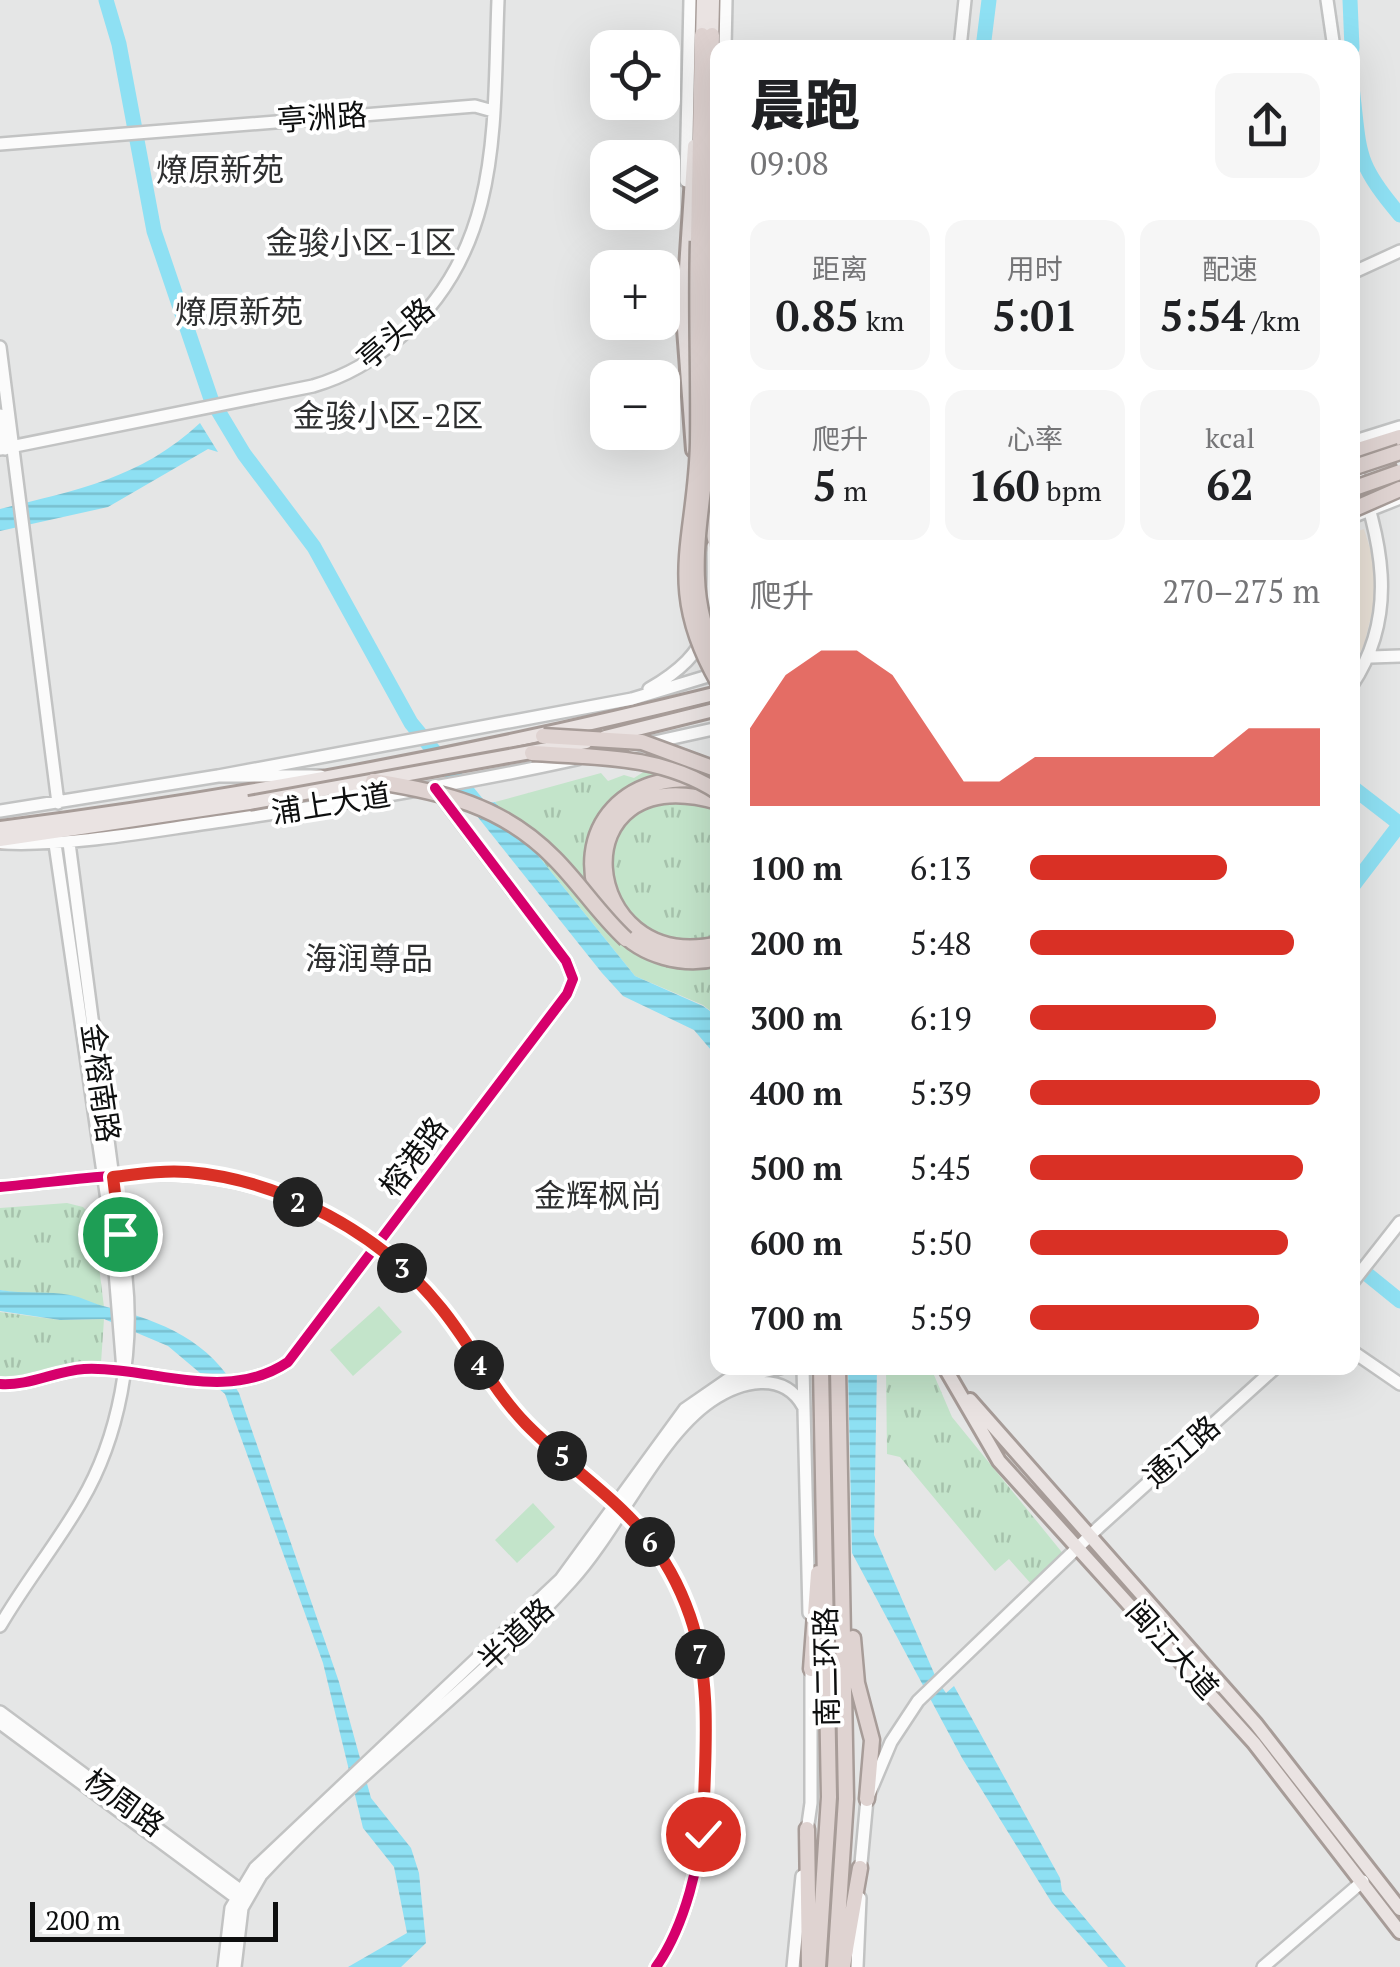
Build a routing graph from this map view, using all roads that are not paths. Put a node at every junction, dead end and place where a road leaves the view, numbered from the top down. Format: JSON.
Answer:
{"nodes":[{"id":1,"x":498,"y":0,"type":"edge"},
{"id":2,"x":690,"y":0,"type":"edge"},
{"id":3,"x":703,"y":0,"type":"edge"},
{"id":4,"x":713,"y":0,"type":"edge"},
{"id":5,"x":726,"y":0,"type":"edge"},
{"id":6,"x":966,"y":0,"type":"edge"},
{"id":7,"x":1327,"y":0,"type":"edge"},
{"id":8,"x":707,"y":35,"type":"junction"},
{"id":9,"x":725,"y":40,"type":"edge"},
{"id":10,"x":961,"y":40,"type":"edge"},
{"id":11,"x":1333,"y":40,"type":"edge"},
{"id":12,"x":710,"y":83,"type":"edge"},
{"id":13,"x":493,"y":111,"type":"junction"},
{"id":14,"x":0,"y":144,"type":"edge"},
{"id":15,"x":702,"y":242,"type":"junction"},
{"id":16,"x":1400,"y":251,"type":"edge"},
{"id":17,"x":1360,"y":269,"type":"edge"},
{"id":18,"x":684,"y":288,"type":"junction"},
{"id":19,"x":0,"y":346,"type":"edge"},
{"id":20,"x":0,"y":415,"type":"edge"},
{"id":21,"x":1400,"y":427,"type":"edge"},
{"id":22,"x":1400,"y":437,"type":"edge"},
{"id":23,"x":1360,"y":440,"type":"edge"},
{"id":24,"x":6,"y":449,"type":"edge"},
{"id":25,"x":1360,"y":452,"type":"edge"},
{"id":26,"x":1400,"y":452,"type":"edge"},
{"id":27,"x":1360,"y":465,"type":"edge"},
{"id":28,"x":1400,"y":472,"type":"edge"},
{"id":29,"x":1360,"y":477,"type":"edge"},
{"id":30,"x":1360,"y":486,"type":"edge"},
{"id":31,"x":1400,"y":490,"type":"edge"},
{"id":32,"x":1400,"y":498,"type":"edge"},
{"id":33,"x":1360,"y":510,"type":"edge"},
{"id":34,"x":1372,"y":510,"type":"junction"},
{"id":35,"x":1360,"y":512,"type":"edge"},
{"id":36,"x":710,"y":522,"type":"edge"},
{"id":37,"x":710,"y":621,"type":"edge"},
{"id":38,"x":710,"y":638,"type":"edge"},
{"id":39,"x":1400,"y":656,"type":"edge"},
{"id":40,"x":1371,"y":657,"type":"junction"},
{"id":41,"x":710,"y":669,"type":"edge"},
{"id":42,"x":1360,"y":673,"type":"edge"},
{"id":43,"x":710,"y":676,"type":"edge"},
{"id":44,"x":710,"y":695,"type":"edge"},
{"id":45,"x":632,"y":699,"type":"junction"},
{"id":46,"x":710,"y":711,"type":"edge"},
{"id":47,"x":710,"y":730,"type":"edge"},
{"id":48,"x":543,"y":736,"type":"junction"},
{"id":49,"x":642,"y":745,"type":"junction"},
{"id":50,"x":532,"y":753,"type":"junction"},
{"id":51,"x":710,"y":767,"type":"edge"},
{"id":52,"x":218,"y":776,"type":"junction"},
{"id":53,"x":710,"y":777,"type":"edge"},
{"id":54,"x":330,"y":778,"type":"junction"},
{"id":55,"x":710,"y":780,"type":"edge"},
{"id":56,"x":373,"y":781,"type":"junction"},
{"id":57,"x":440,"y":787,"type":"junction"},
{"id":58,"x":710,"y":788,"type":"edge"},
{"id":59,"x":710,"y":800,"type":"edge"},
{"id":60,"x":58,"y":803,"type":"junction"},
{"id":61,"x":0,"y":811,"type":"edge"},
{"id":62,"x":0,"y":828,"type":"edge"},
{"id":63,"x":0,"y":841,"type":"edge"},
{"id":64,"x":62,"y":843,"type":"junction"},
{"id":65,"x":626,"y":938,"type":"junction"},
{"id":66,"x":710,"y":946,"type":"edge"},
{"id":67,"x":710,"y":960,"type":"edge"},
{"id":68,"x":108,"y":1177,"type":"junction"},
{"id":69,"x":0,"y":1187,"type":"edge"},
{"id":70,"x":1400,"y":1222,"type":"edge"},
{"id":71,"x":378,"y":1247,"type":"junction"},
{"id":72,"x":1360,"y":1273,"type":"edge"},
{"id":73,"x":1360,"y":1357,"type":"edge"},
{"id":74,"x":124,"y":1370,"type":"junction"},
{"id":75,"x":750,"y":1375,"type":"edge"},
{"id":76,"x":803,"y":1375,"type":"edge"},
{"id":77,"x":821,"y":1375,"type":"edge"},
{"id":78,"x":838,"y":1375,"type":"edge"},
{"id":79,"x":952,"y":1375,"type":"edge"},
{"id":80,"x":1267,"y":1375,"type":"edge"},
{"id":81,"x":0,"y":1384,"type":"edge"},
{"id":82,"x":1400,"y":1384,"type":"edge"},
{"id":83,"x":803,"y":1406,"type":"junction"},
{"id":84,"x":622,"y":1507,"type":"junction"},
{"id":85,"x":824,"y":1532,"type":"junction"},
{"id":86,"x":842,"y":1534,"type":"junction"},
{"id":87,"x":1085,"y":1543,"type":"junction"},
{"id":88,"x":18,"y":1595,"type":"junction"},
{"id":89,"x":0,"y":1614,"type":"edge"},
{"id":90,"x":0,"y":1626,"type":"edge"},
{"id":91,"x":811,"y":1669,"type":"junction"},
{"id":92,"x":0,"y":1712,"type":"edge"},
{"id":93,"x":0,"y":1723,"type":"edge"},
{"id":94,"x":867,"y":1800,"type":"junction"},
{"id":95,"x":807,"y":1829,"type":"junction"},
{"id":96,"x":860,"y":1868,"type":"junction"},
{"id":97,"x":1362,"y":1881,"type":"junction"},
{"id":98,"x":241,"y":1896,"type":"junction"},
{"id":99,"x":1400,"y":1909,"type":"edge"},
{"id":100,"x":232,"y":1930,"type":"junction"},
{"id":101,"x":1400,"y":1932,"type":"edge"},
{"id":102,"x":224,"y":1967,"type":"edge"},
{"id":103,"x":236,"y":1967,"type":"edge"},
{"id":104,"x":656,"y":1967,"type":"edge"},
{"id":105,"x":793,"y":1967,"type":"edge"},
{"id":106,"x":808,"y":1967,"type":"edge"},
{"id":107,"x":818,"y":1967,"type":"edge"},
{"id":108,"x":835,"y":1967,"type":"edge"},
{"id":109,"x":843,"y":1967,"type":"edge"},
{"id":110,"x":857,"y":1967,"type":"edge"},
{"id":111,"x":1263,"y":1967,"type":"edge"}],
"edges":[{"from":1,"to":13,"type":"main road","name":"亭头路"},
{"from":2,"to":18,"type":"main road"},
{"from":3,"to":8,"type":"main road"},
{"from":4,"to":8,"type":"main road"},
{"from":5,"to":9,"type":"main road"},
{"from":6,"to":10,"type":"main road"},
{"from":7,"to":11,"type":"main road"},
{"from":8,"to":12,"type":"main road"},
{"from":8,"to":15,"type":"highway"},
{"from":8,"to":18,"type":"main road"},
{"from":13,"to":14,"type":"main road","name":"亭洲路"},
{"from":13,"to":24,"type":"main road","name":"亭头路"},
{"from":15,"to":38,"type":"highway","bridge":true},
{"from":15,"to":41,"type":"highway","bridge":true},
{"from":16,"to":17,"type":"main road"},
{"from":18,"to":36,"type":"main road"},
{"from":19,"to":24,"type":"main road"},
{"from":20,"to":24,"type":"main road"},
{"from":21,"to":23,"type":"main road"},
{"from":22,"to":25,"type":"highway"},
{"from":24,"to":60,"type":"main road"},
{"from":26,"to":27,"type":"highway","bridge":true},
{"from":28,"to":30,"type":"highway","bridge":true},
{"from":29,"to":34,"type":"main road"},
{"from":31,"to":33,"type":"highway","bridge":true},
{"from":32,"to":34,"type":"main road"},
{"from":34,"to":35,"type":"main road"},
{"from":34,"to":40,"type":"main road"},
{"from":37,"to":45,"type":"main road"},
{"from":39,"to":40,"type":"main road"},
{"from":40,"to":42,"type":"main road"},
{"from":43,"to":45,"type":"main road"},
{"from":44,"to":48,"type":"main road","bridge":true},
{"from":45,"to":52,"type":"main road"},
{"from":46,"to":50,"type":"main road","name":"浦上大道","bridge":true},
{"from":47,"to":49,"type":"main road","name":"浦上大道"},
{"from":48,"to":51,"type":"highway","bridge":true},
{"from":48,"to":54,"type":"main road"},
{"from":49,"to":53,"type":"main road"},
{"from":49,"to":57,"type":"main road","name":"浦上大道"},
{"from":50,"to":56,"type":"main road","name":"浦上大道","bridge":true},
{"from":50,"to":58,"type":"highway","bridge":true},
{"from":52,"to":54,"type":"main road"},
{"from":52,"to":60,"type":"main road"},
{"from":54,"to":62,"type":"main road"},
{"from":55,"to":65,"type":"highway","bridge":true},
{"from":56,"to":63,"type":"main road","name":"浦上大道","bridge":true},
{"from":56,"to":65,"type":"highway","bridge":true},
{"from":57,"to":64,"type":"main road","name":"浦上大道"},
{"from":57,"to":71,"type":"main road","name":"榕港路"},
{"from":59,"to":66,"type":"highway"},
{"from":60,"to":61,"type":"main road"},
{"from":63,"to":64,"type":"main road","name":"浦上大道"},
{"from":64,"to":68,"type":"main road","name":"金榕南路"},
{"from":65,"to":67,"type":"highway"},
{"from":68,"to":69,"type":"main road"},
{"from":68,"to":71,"type":"main road"},
{"from":68,"to":74,"type":"main road","name":"金榕南路"},
{"from":70,"to":72,"type":"main road"},
{"from":71,"to":74,"type":"main road","name":"榕港路"},
{"from":71,"to":84,"type":"main road"},
{"from":73,"to":82,"type":"main road"},
{"from":74,"to":81,"type":"main road","name":"榕港路"},
{"from":74,"to":88,"type":"main road","name":"金榕南路"},
{"from":75,"to":84,"type":"main road","name":"半道路"},
{"from":76,"to":83,"type":"main road"},
{"from":77,"to":85,"type":"highway","name":"南二环路"},
{"from":78,"to":86,"type":"highway","name":"南二环路"},
{"from":79,"to":87,"type":"main road","name":"闽江大道"},
{"from":80,"to":87,"type":"main road","name":"通江路"},
{"from":83,"to":84,"type":"main road","name":"半道路"},
{"from":83,"to":91,"type":"main road"},
{"from":84,"to":98,"type":"main road","name":"半道路"},
{"from":84,"to":104,"type":"main road"},
{"from":85,"to":91,"type":"highway"},
{"from":85,"to":107,"type":"highway","name":"南二环路"},
{"from":86,"to":94,"type":"highway"},
{"from":86,"to":108,"type":"highway","name":"南二环路"},
{"from":87,"to":94,"type":"main road","name":"通江路"},
{"from":87,"to":97,"type":"main road","name":"闽江大道"},
{"from":87,"to":99,"type":"main road","name":"闽江大道"},
{"from":88,"to":89,"type":"main road","name":"金榕南路"},
{"from":88,"to":90,"type":"main road","name":"金榕南路"},
{"from":91,"to":95,"type":"main road"},
{"from":92,"to":98,"type":"main road","name":"杨周路"},
{"from":93,"to":98,"type":"main road","name":"杨周路"},
{"from":94,"to":96,"type":"main road","name":"通江路"},
{"from":95,"to":105,"type":"main road"},
{"from":95,"to":106,"type":"highway"},
{"from":96,"to":109,"type":"highway"},
{"from":96,"to":110,"type":"main road","name":"通江路"},
{"from":97,"to":101,"type":"main road","name":"闽江大道"},
{"from":97,"to":111,"type":"main road"},
{"from":98,"to":100,"type":"main road","name":"半道路"},
{"from":100,"to":102,"type":"main road"},
{"from":100,"to":103,"type":"main road"}]}
